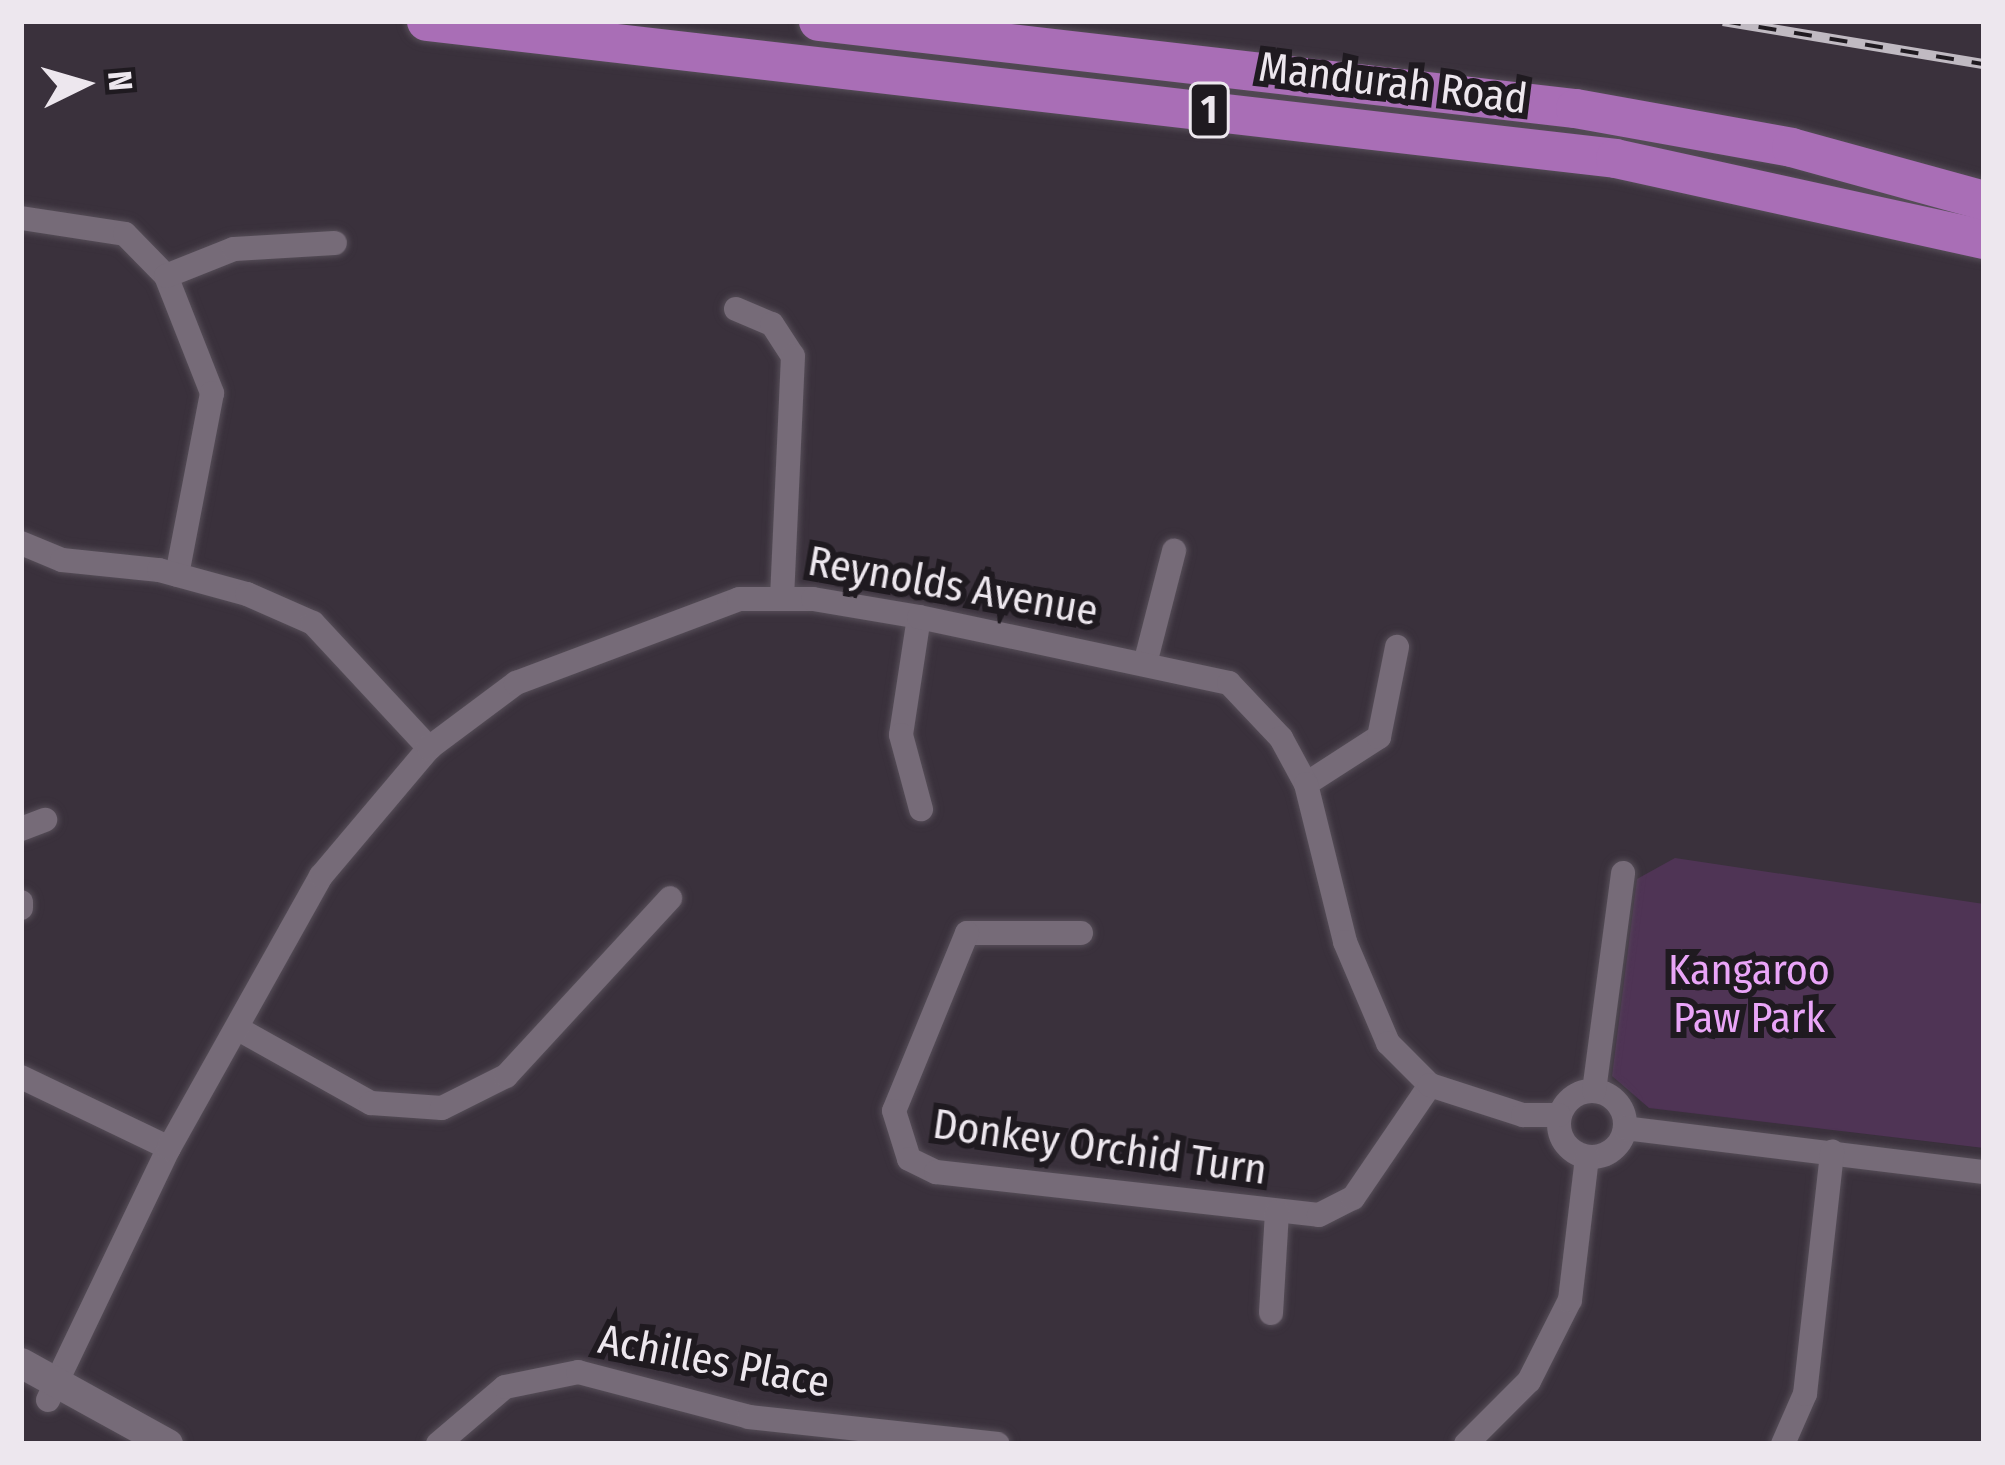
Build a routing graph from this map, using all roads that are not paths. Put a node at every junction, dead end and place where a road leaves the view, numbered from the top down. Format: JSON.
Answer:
{"nodes":[{"id":1,"x":426,"y":21,"type":"edge"},
{"id":2,"x":818,"y":21,"type":"edge"},
{"id":3,"x":1984,"y":200,"type":"edge"},
{"id":4,"x":21,"y":218,"type":"edge"},
{"id":5,"x":1984,"y":239,"type":"edge"},
{"id":6,"x":335,"y":243,"type":"dead end"},
{"id":7,"x":166,"y":276,"type":"junction"},
{"id":8,"x":736,"y":309,"type":"dead end"},
{"id":9,"x":21,"y":543,"type":"edge"},
{"id":10,"x":1174,"y":551,"type":"dead end"},
{"id":11,"x":177,"y":575,"type":"junction"},
{"id":12,"x":782,"y":596,"type":"junction"},
{"id":13,"x":919,"y":616,"type":"junction"},
{"id":14,"x":1397,"y":647,"type":"dead end"},
{"id":15,"x":1146,"y":660,"type":"junction"},
{"id":16,"x":429,"y":748,"type":"junction"},
{"id":17,"x":1306,"y":784,"type":"junction"},
{"id":18,"x":921,"y":809,"type":"dead end"},
{"id":19,"x":1623,"y":873,"type":"dead end"},
{"id":20,"x":670,"y":898,"type":"dead end"},
{"id":21,"x":1081,"y":933,"type":"dead end"},
{"id":22,"x":242,"y":1031,"type":"junction"},
{"id":23,"x":21,"y":1077,"type":"edge"},
{"id":24,"x":1430,"y":1085,"type":"junction"},
{"id":25,"x":1594,"y":1091,"type":"junction"},
{"id":26,"x":1559,"y":1115,"type":"junction"},
{"id":27,"x":1625,"y":1128,"type":"junction"},
{"id":28,"x":169,"y":1148,"type":"junction"},
{"id":29,"x":1832,"y":1152,"type":"junction"},
{"id":30,"x":1586,"y":1156,"type":"junction"},
{"id":31,"x":1984,"y":1172,"type":"edge"},
{"id":32,"x":1276,"y":1212,"type":"junction"},
{"id":33,"x":1271,"y":1313,"type":"dead end"},
{"id":34,"x":21,"y":1363,"type":"edge"},
{"id":35,"x":42,"y":1390,"type":"edge"},
{"id":36,"x":128,"y":1444,"type":"edge"},
{"id":37,"x":167,"y":1444,"type":"edge"},
{"id":38,"x":438,"y":1444,"type":"edge"},
{"id":39,"x":998,"y":1444,"type":"edge"},
{"id":40,"x":1466,"y":1444,"type":"edge"},
{"id":41,"x":1783,"y":1444,"type":"edge"}],
"edges":[{"from":1,"to":5,"type":"highway","name":"Mandurah Road","number":"1"},
{"from":2,"to":3,"type":"highway","name":"Mandurah Road","number":"1"},
{"from":4,"to":7,"type":"street"},
{"from":6,"to":7,"type":"street"},
{"from":7,"to":11,"type":"street"},
{"from":8,"to":12,"type":"street"},
{"from":9,"to":11,"type":"street"},
{"from":10,"to":15,"type":"street"},
{"from":11,"to":16,"type":"street"},
{"from":12,"to":13,"type":"street","name":"Reynolds Avenue"},
{"from":12,"to":16,"type":"street","name":"Reynolds Avenue"},
{"from":13,"to":15,"type":"street","name":"Reynolds Avenue"},
{"from":13,"to":18,"type":"street"},
{"from":14,"to":17,"type":"street"},
{"from":15,"to":17,"type":"street","name":"Reynolds Avenue"},
{"from":16,"to":22,"type":"street","name":"Reynolds Avenue"},
{"from":17,"to":24,"type":"street","name":"Reynolds Avenue"},
{"from":19,"to":25,"type":"street"},
{"from":20,"to":22,"type":"street"},
{"from":21,"to":32,"type":"street","name":"Donkey Orchid Turn"},
{"from":22,"to":28,"type":"street","name":"Reynolds Avenue"},
{"from":23,"to":28,"type":"street"},
{"from":24,"to":26,"type":"street","name":"Reynolds Avenue"},
{"from":24,"to":32,"type":"street","name":"Donkey Orchid Turn"},
{"from":25,"to":26,"type":"street"},
{"from":25,"to":27,"type":"street"},
{"from":26,"to":30,"type":"street"},
{"from":27,"to":29,"type":"street"},
{"from":27,"to":30,"type":"street"},
{"from":28,"to":35,"type":"street","name":"Reynolds Avenue"},
{"from":29,"to":31,"type":"street"},
{"from":29,"to":41,"type":"street"},
{"from":30,"to":40,"type":"street"},
{"from":32,"to":33,"type":"street"},
{"from":34,"to":35,"type":"street"},
{"from":35,"to":36,"type":"street"},
{"from":35,"to":37,"type":"street"},
{"from":38,"to":39,"type":"street","name":"Achilles Place"}]}
